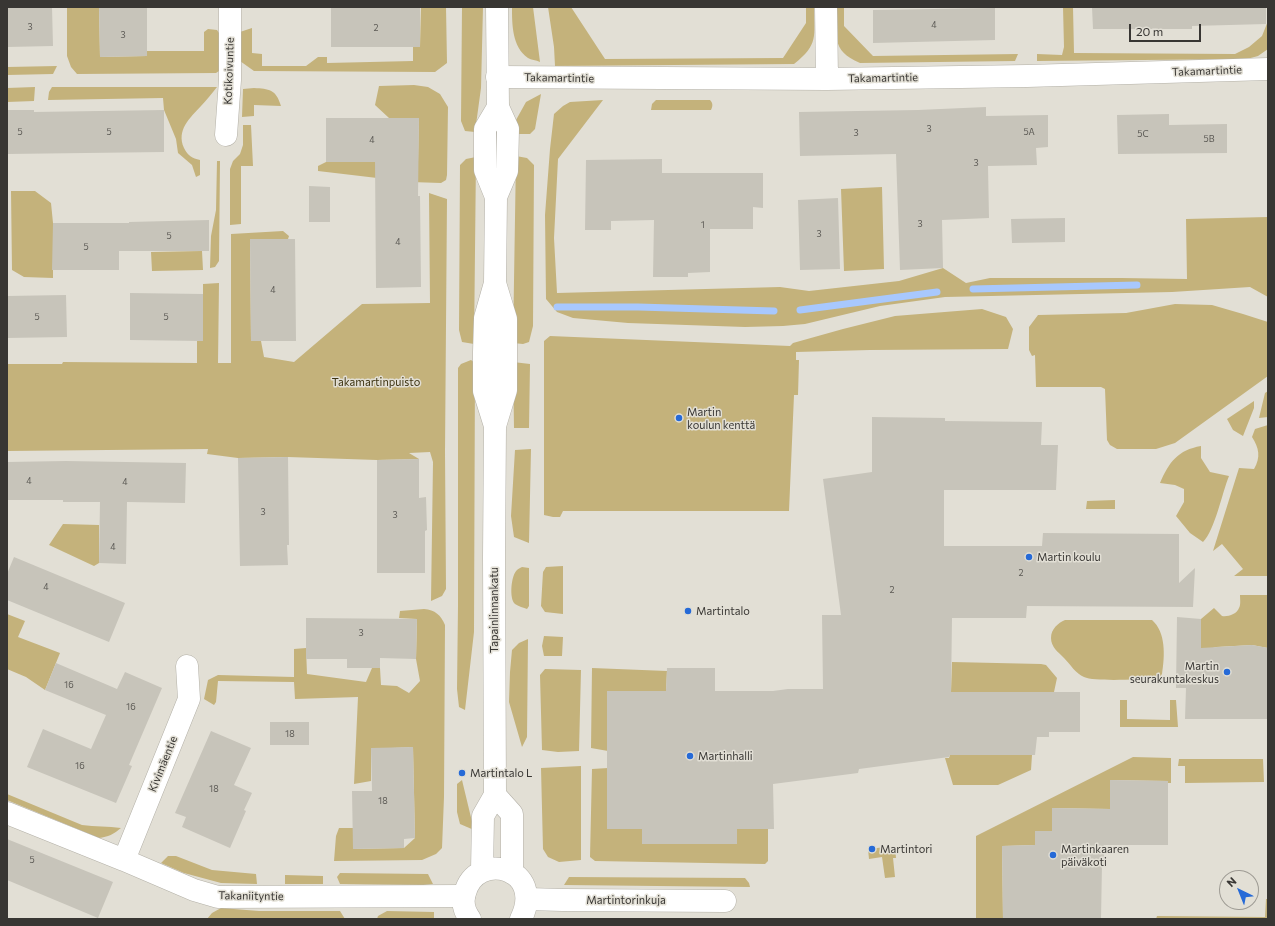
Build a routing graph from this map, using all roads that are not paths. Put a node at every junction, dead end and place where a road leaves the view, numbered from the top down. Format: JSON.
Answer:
{"nodes":[{"id":1,"x":230,"y":7,"type":"edge"},
{"id":2,"x":497,"y":7,"type":"edge"},
{"id":3,"x":826,"y":7,"type":"edge"},
{"id":4,"x":1268,"y":69,"type":"edge"},
{"id":5,"x":497,"y":77,"type":"junction"},
{"id":6,"x":827,"y":79,"type":"junction"},
{"id":7,"x":226,"y":135,"type":"dead end"},
{"id":8,"x":187,"y":666,"type":"dead end"},
{"id":9,"x":495,"y":795,"type":"junction"},
{"id":10,"x":7,"y":813,"type":"edge"},
{"id":11,"x":124,"y":860,"type":"junction"},
{"id":12,"x":482,"y":871,"type":"junction"},
{"id":13,"x":512,"y":873,"type":"junction"},
{"id":14,"x":464,"y":896,"type":"junction"},
{"id":15,"x":528,"y":898,"type":"junction"},
{"id":16,"x":725,"y":901,"type":"dead end"},
{"id":17,"x":470,"y":919,"type":"edge"},
{"id":18,"x":522,"y":919,"type":"edge"}],
"edges":[{"from":1,"to":7,"type":"street","name":"Kotikoivuntie"},
{"from":2,"to":5,"type":"street","name":"Tapainlinnankatu"},
{"from":3,"to":6,"type":"street"},
{"from":4,"to":6,"type":"street","name":"Takamartintie"},
{"from":5,"to":6,"type":"street","name":"Takamartintie"},
{"from":5,"to":9,"type":"street","name":"Tapainlinnankatu"},
{"from":8,"to":11,"type":"street","name":"Kivimäentie"},
{"from":9,"to":12,"type":"street","name":"Tapainlinnankatu"},
{"from":9,"to":13,"type":"street"},
{"from":10,"to":11,"type":"street","name":"Takaniityntie"},
{"from":11,"to":14,"type":"street","name":"Takaniityntie"},
{"from":12,"to":13,"type":"street"},
{"from":12,"to":14,"type":"street"},
{"from":13,"to":15,"type":"street"},
{"from":14,"to":17,"type":"street"},
{"from":15,"to":16,"type":"street","name":"Martintorinkuja"},
{"from":15,"to":18,"type":"street"}]}
